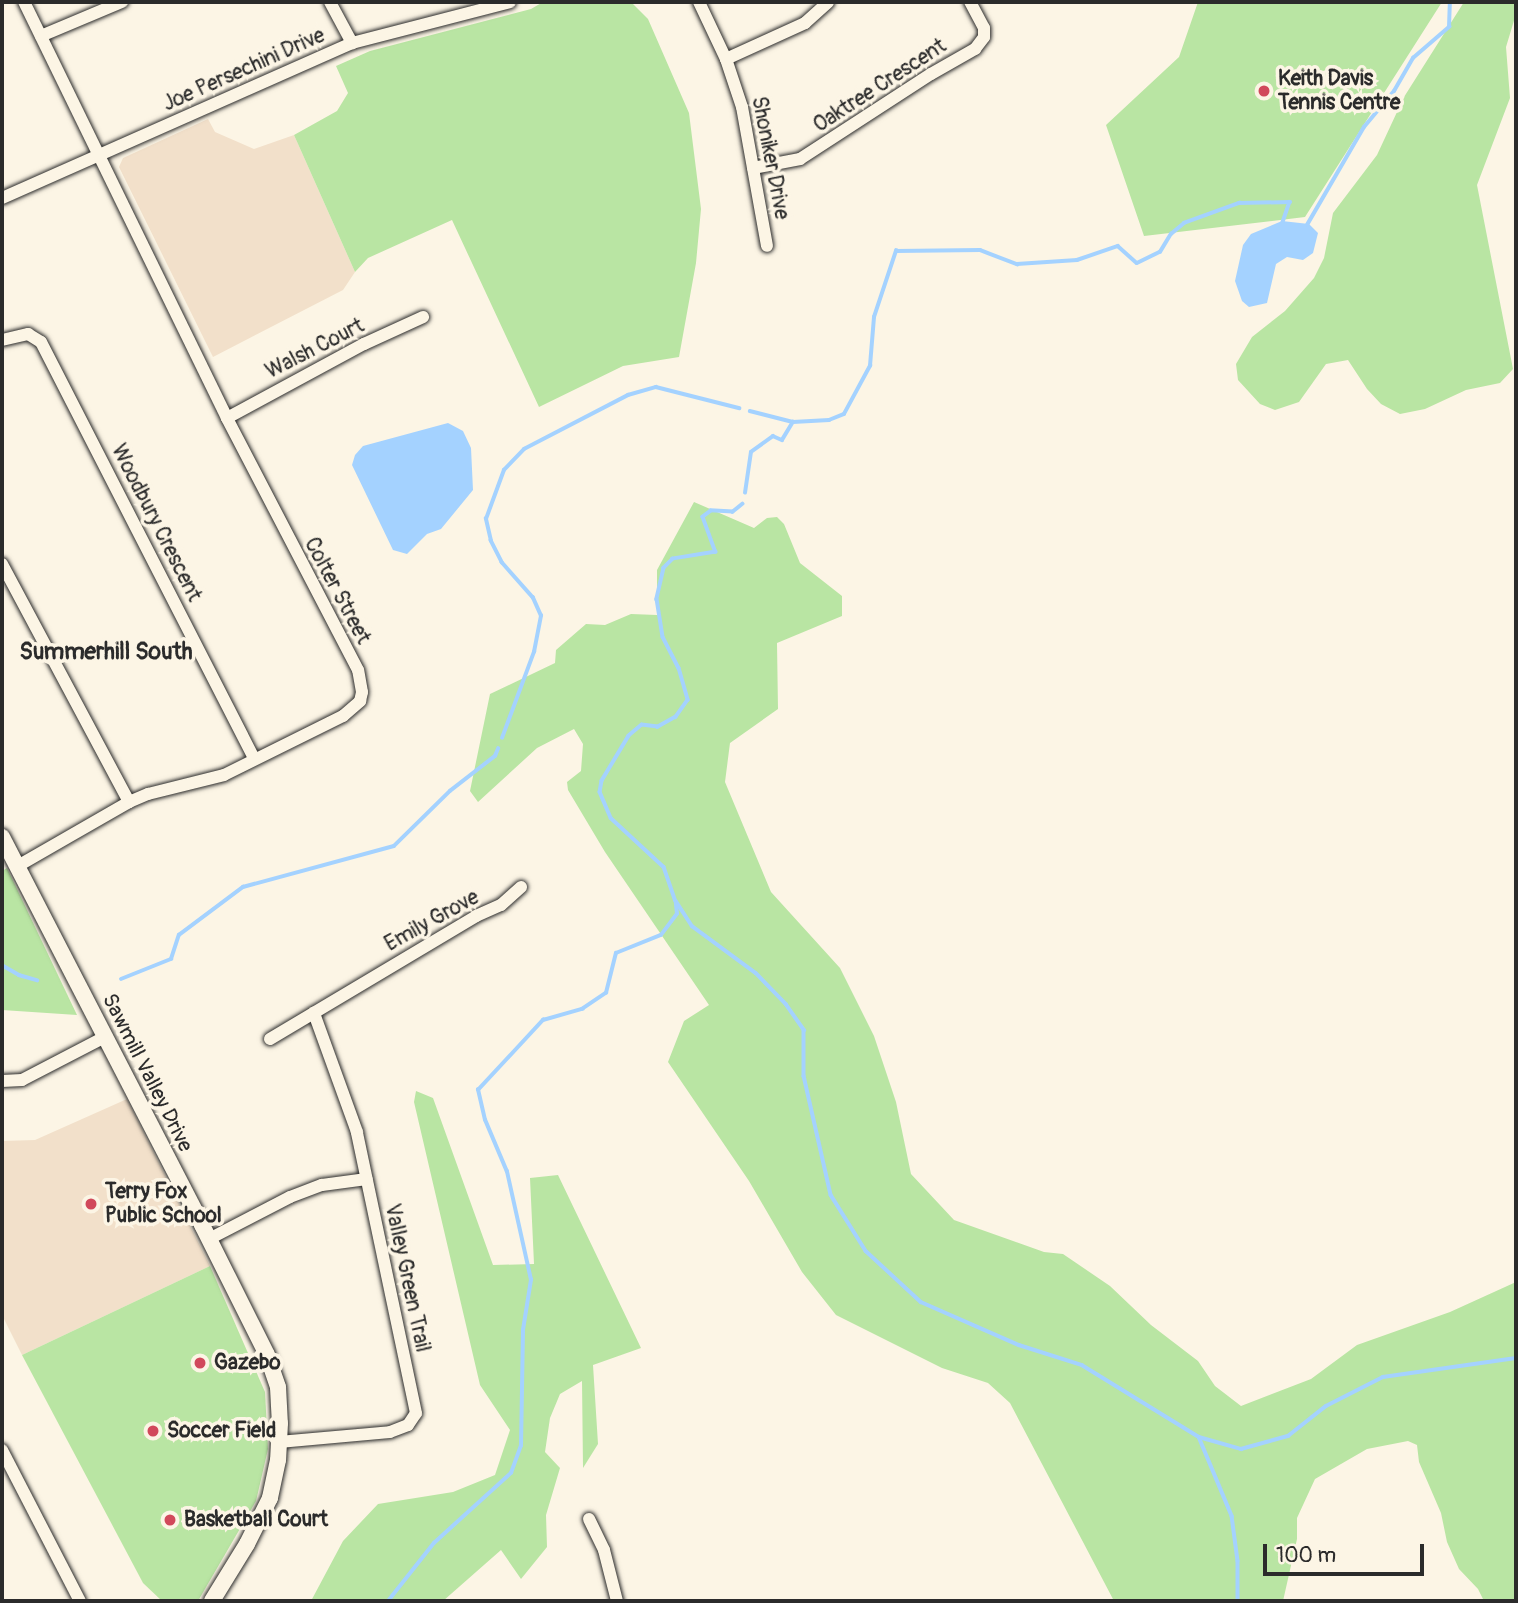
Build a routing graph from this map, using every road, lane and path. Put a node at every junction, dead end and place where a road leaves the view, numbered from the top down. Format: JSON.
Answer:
{"nodes":[{"id":1,"x":24,"y":2,"type":"edge"},
{"id":2,"x":122,"y":2,"type":"edge"},
{"id":3,"x":330,"y":2,"type":"edge"},
{"id":4,"x":510,"y":2,"type":"edge"},
{"id":5,"x":699,"y":2,"type":"edge"},
{"id":6,"x":828,"y":2,"type":"edge"},
{"id":7,"x":970,"y":2,"type":"edge"},
{"id":8,"x":474,"y":6,"type":"edge"},
{"id":9,"x":41,"y":36,"type":"junction"},
{"id":10,"x":352,"y":43,"type":"junction"},
{"id":11,"x":726,"y":59,"type":"junction"},
{"id":12,"x":100,"y":155,"type":"junction"},
{"id":13,"x":753,"y":168,"type":"junction"},
{"id":14,"x":2,"y":198,"type":"edge"},
{"id":15,"x":767,"y":246,"type":"dead end"},
{"id":16,"x":423,"y":317,"type":"dead end"},
{"id":17,"x":2,"y":340,"type":"edge"},
{"id":18,"x":227,"y":418,"type":"junction"},
{"id":19,"x":2,"y":564,"type":"edge"},
{"id":20,"x":254,"y":760,"type":"junction"},
{"id":21,"x":129,"y":802,"type":"junction"},
{"id":22,"x":2,"y":837,"type":"edge"},
{"id":23,"x":16,"y":867,"type":"junction"},
{"id":24,"x":521,"y":887,"type":"dead end"},
{"id":25,"x":314,"y":1013,"type":"junction"},
{"id":26,"x":105,"y":1037,"type":"junction"},
{"id":27,"x":270,"y":1039,"type":"dead end"},
{"id":28,"x":2,"y":1081,"type":"edge"},
{"id":29,"x":367,"y":1178,"type":"junction"},
{"id":30,"x":209,"y":1240,"type":"junction"},
{"id":31,"x":279,"y":1442,"type":"junction"},
{"id":32,"x":2,"y":1450,"type":"edge"},
{"id":33,"x":589,"y":1519,"type":"dead end"},
{"id":34,"x":80,"y":1601,"type":"edge"},
{"id":35,"x":212,"y":1601,"type":"edge"},
{"id":36,"x":617,"y":1601,"type":"edge"}],
"edges":[{"from":1,"to":9,"type":"street","name":"Colter Street"},
{"from":2,"to":9,"type":"street"},
{"from":3,"to":10,"type":"street"},
{"from":4,"to":8,"type":"street","name":"Joe Persechini Drive"},
{"from":5,"to":11,"type":"street","name":"Shoniker Drive"},
{"from":6,"to":11,"type":"street"},
{"from":7,"to":13,"type":"street","name":"Oaktree Crescent"},
{"from":8,"to":10,"type":"street","name":"Joe Persechini Drive"},
{"from":9,"to":12,"type":"street","name":"Colter Street"},
{"from":10,"to":12,"type":"street","name":"Joe Persechini Drive"},
{"from":11,"to":13,"type":"street","name":"Shoniker Drive"},
{"from":12,"to":14,"type":"street","name":"Joe Persechini Drive"},
{"from":12,"to":18,"type":"street","name":"Colter Street"},
{"from":13,"to":15,"type":"street","name":"Shoniker Drive"},
{"from":16,"to":18,"type":"street","name":"Walsh Court"},
{"from":17,"to":20,"type":"street","name":"Woodbury Crescent"},
{"from":18,"to":20,"type":"street","name":"Colter Street"},
{"from":19,"to":21,"type":"street"},
{"from":20,"to":21,"type":"street","name":"Colter Street"},
{"from":21,"to":23,"type":"street","name":"Colter Street"},
{"from":22,"to":23,"type":"street","name":"Sawmill Valley Drive"},
{"from":23,"to":26,"type":"street","name":"Sawmill Valley Drive"},
{"from":24,"to":25,"type":"street","name":"Emily Grove"},
{"from":25,"to":27,"type":"street"},
{"from":25,"to":29,"type":"street","name":"Valley Green Trail"},
{"from":26,"to":28,"type":"street"},
{"from":26,"to":30,"type":"street","name":"Sawmill Valley Drive"},
{"from":29,"to":30,"type":"street"},
{"from":29,"to":31,"type":"street","name":"Valley Green Trail"},
{"from":30,"to":31,"type":"street","name":"Sawmill Valley Drive"},
{"from":31,"to":35,"type":"street","name":"Sawmill Valley Drive"},
{"from":32,"to":34,"type":"street"},
{"from":33,"to":36,"type":"street"}]}
